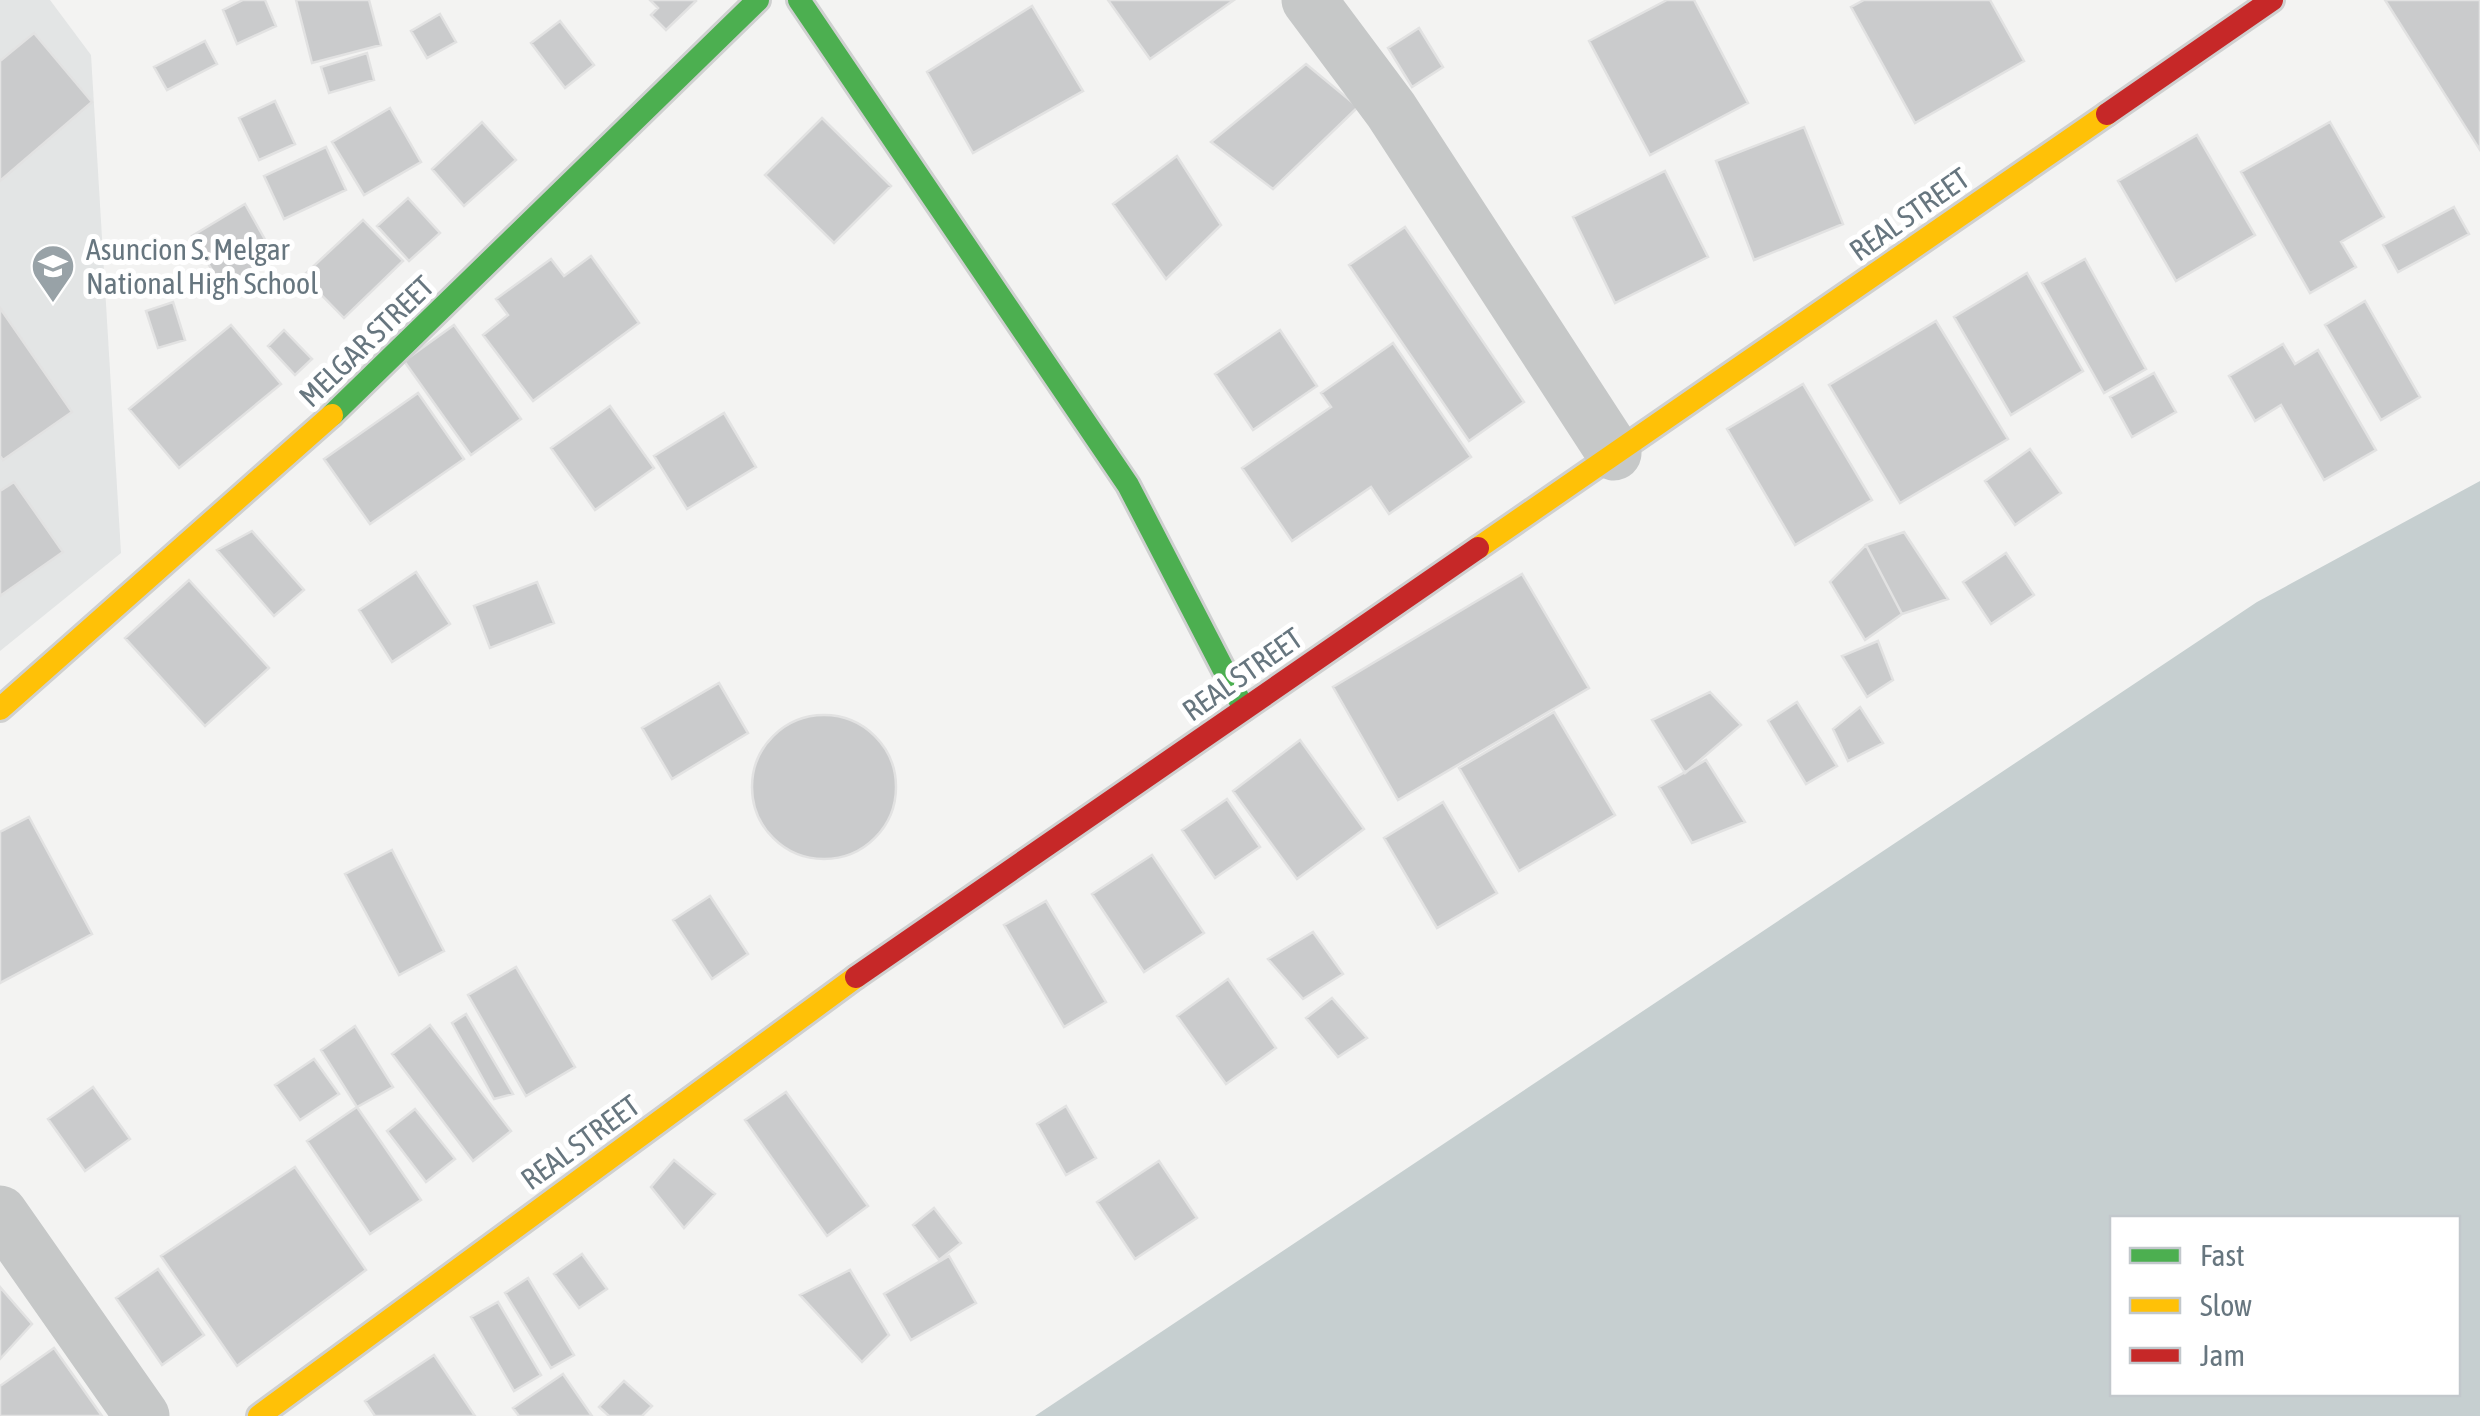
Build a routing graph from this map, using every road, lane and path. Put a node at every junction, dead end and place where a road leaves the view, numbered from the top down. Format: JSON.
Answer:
{"nodes":[{"id":1,"x":758,"y":0,"type":"edge"},
{"id":2,"x":800,"y":0,"type":"edge"},
{"id":3,"x":1310,"y":0,"type":"edge"},
{"id":4,"x":2272,"y":0,"type":"edge"},
{"id":5,"x":1614,"y":453,"type":"junction"},
{"id":6,"x":0,"y":709,"type":"edge"},
{"id":7,"x":1244,"y":709,"type":"junction"},
{"id":8,"x":0,"y":1213,"type":"edge"},
{"id":9,"x":142,"y":1416,"type":"edge"},
{"id":10,"x":259,"y":1416,"type":"edge"}],
"edges":[{"from":1,"to":6,"type":"main road","name":"MELGAR STREET"},
{"from":2,"to":7,"type":"main road"},
{"from":3,"to":5,"type":"street"},
{"from":4,"to":5,"type":"main road","name":"REAL STREET"},
{"from":5,"to":7,"type":"main road","name":"REAL STREET"},
{"from":7,"to":10,"type":"main road","name":"REAL STREET"},
{"from":8,"to":9,"type":"street"}]}
